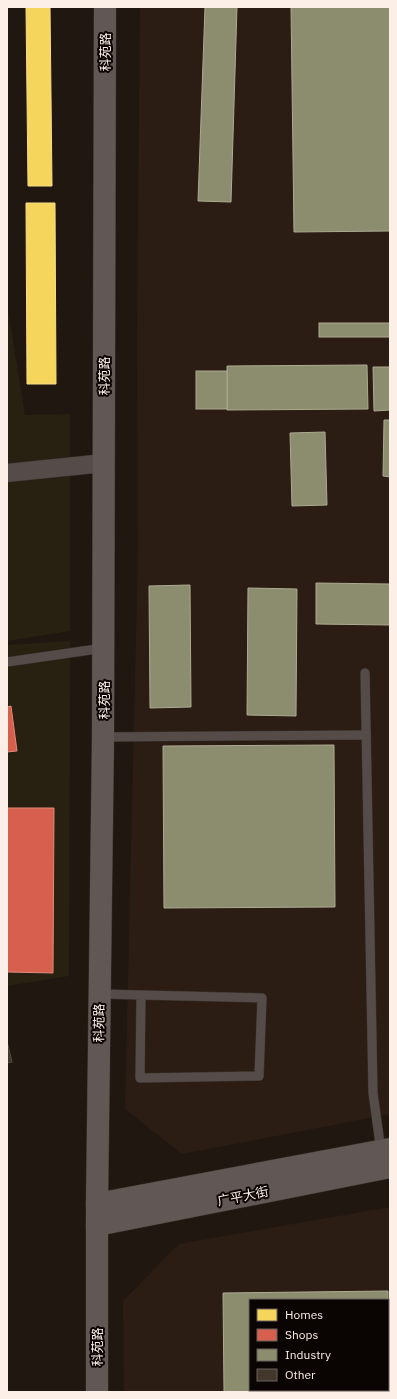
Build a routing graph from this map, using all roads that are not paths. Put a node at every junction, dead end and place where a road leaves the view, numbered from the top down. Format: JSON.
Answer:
{"nodes":[{"id":1,"x":105,"y":7,"type":"edge"},
{"id":2,"x":104,"y":463,"type":"junction"},
{"id":3,"x":7,"y":473,"type":"edge"},
{"id":4,"x":104,"y":648,"type":"junction"},
{"id":5,"x":7,"y":662,"type":"edge"},
{"id":6,"x":365,"y":673,"type":"dead end"},
{"id":7,"x":366,"y":735,"type":"junction"},
{"id":8,"x":103,"y":736,"type":"junction"},
{"id":9,"x":100,"y":994,"type":"junction"},
{"id":10,"x":141,"y":996,"type":"junction"},
{"id":11,"x":386,"y":1159,"type":"edge"},
{"id":12,"x":97,"y":1214,"type":"junction"},
{"id":13,"x":97,"y":1392,"type":"edge"}],
"edges":[{"from":1,"to":2,"type":"street","name":"科苑路"},
{"from":2,"to":3,"type":"street"},
{"from":2,"to":4,"type":"street","name":"科苑路"},
{"from":4,"to":5,"type":"lane"},
{"from":4,"to":8,"type":"street","name":"科苑路"},
{"from":6,"to":7,"type":"lane"},
{"from":7,"to":8,"type":"lane"},
{"from":7,"to":11,"type":"lane"},
{"from":8,"to":9,"type":"street","name":"科苑路"},
{"from":9,"to":10,"type":"lane"},
{"from":9,"to":12,"type":"street","name":"科苑路"},
{"from":10,"to":10,"type":"lane"},
{"from":11,"to":12,"type":"street","name":"广平大街"},
{"from":12,"to":13,"type":"street","name":"科苑路"}]}
